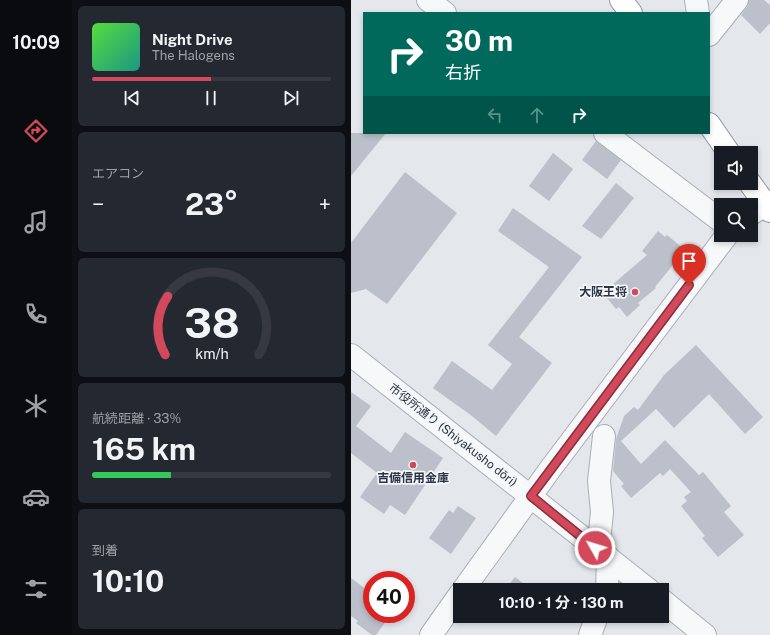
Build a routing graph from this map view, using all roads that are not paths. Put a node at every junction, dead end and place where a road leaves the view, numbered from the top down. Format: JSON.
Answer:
{"nodes":[{"id":1,"x":428,"y":0,"type":"edge"},
{"id":2,"x":621,"y":0,"type":"edge"},
{"id":3,"x":696,"y":0,"type":"edge"},
{"id":4,"x":737,"y":0,"type":"edge"},
{"id":5,"x":444,"y":12,"type":"edge"},
{"id":6,"x":630,"y":12,"type":"edge"},
{"id":7,"x":698,"y":12,"type":"edge"},
{"id":8,"x":710,"y":34,"type":"edge"},
{"id":9,"x":710,"y":125,"type":"edge"},
{"id":10,"x":606,"y":134,"type":"edge"},
{"id":11,"x":724,"y":146,"type":"edge"},
{"id":12,"x":754,"y":190,"type":"edge"},
{"id":13,"x":764,"y":208,"type":"edge"},
{"id":14,"x":714,"y":216,"type":"edge"},
{"id":15,"x":722,"y":242,"type":"edge"},
{"id":16,"x":351,"y":355,"type":"edge"},
{"id":17,"x":604,"y":436,"type":"dead end"},
{"id":18,"x":531,"y":496,"type":"junction"},
{"id":19,"x":602,"y":552,"type":"junction"},
{"id":20,"x":468,"y":583,"type":"edge"},
{"id":21,"x":606,"y":583,"type":"edge"},
{"id":22,"x":640,"y":583,"type":"edge"},
{"id":23,"x":453,"y":604,"type":"edge"},
{"id":24,"x":669,"y":606,"type":"edge"},
{"id":25,"x":594,"y":623,"type":"edge"},
{"id":26,"x":431,"y":635,"type":"edge"},
{"id":27,"x":590,"y":635,"type":"edge"},
{"id":28,"x":705,"y":635,"type":"edge"}],
"edges":[{"from":1,"to":5,"type":"street"},
{"from":2,"to":6,"type":"highway"},
{"from":3,"to":7,"type":"street"},
{"from":4,"to":8,"type":"street"},
{"from":9,"to":11,"type":"highway"},
{"from":10,"to":14,"type":"street"},
{"from":12,"to":13,"type":"highway"},
{"from":15,"to":18,"type":"street"},
{"from":16,"to":18,"type":"street","name":"市役所通り (Shiyakusho dōri)"},
{"from":17,"to":19,"type":"street"},
{"from":18,"to":19,"type":"street","name":"市役所通り (Shiyakusho dōri)"},
{"from":18,"to":20,"type":"street"},
{"from":19,"to":21,"type":"street"},
{"from":19,"to":22,"type":"street","name":"市役所通り (Shiyakusho dōri)"},
{"from":23,"to":26,"type":"street"},
{"from":24,"to":28,"type":"street"},
{"from":25,"to":27,"type":"street"}]}
